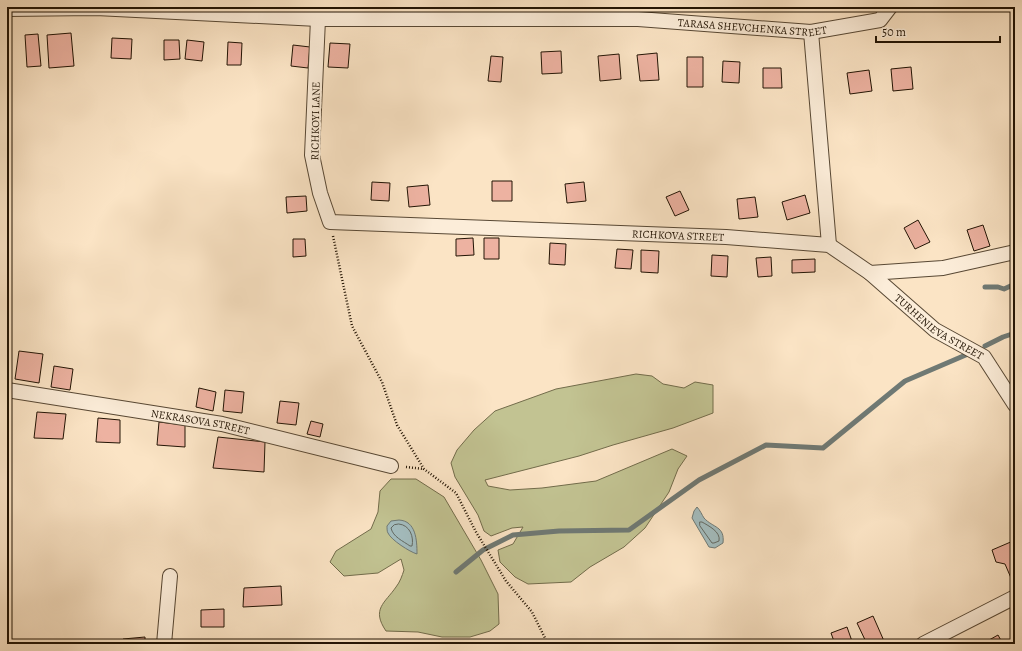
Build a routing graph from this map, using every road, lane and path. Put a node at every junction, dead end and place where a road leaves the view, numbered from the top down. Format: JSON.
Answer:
{"nodes":[{"id":1,"x":890,"y":7,"type":"edge"},
{"id":2,"x":7,"y":9,"type":"edge"},
{"id":3,"x":318,"y":19,"type":"junction"},
{"id":4,"x":811,"y":32,"type":"junction"},
{"id":5,"x":330,"y":222,"type":"junction"},
{"id":6,"x":829,"y":245,"type":"junction"},
{"id":7,"x":1015,"y":252,"type":"edge"},
{"id":8,"x":870,"y":273,"type":"junction"},
{"id":9,"x":7,"y":390,"type":"edge"},
{"id":10,"x":1015,"y":405,"type":"edge"},
{"id":11,"x":391,"y":466,"type":"joint"},
{"id":12,"x":424,"y":469,"type":"junction"},
{"id":13,"x":170,"y":576,"type":"dead end"},
{"id":14,"x":1015,"y":597,"type":"edge"},
{"id":15,"x":164,"y":644,"type":"edge"},
{"id":16,"x":548,"y":644,"type":"edge"},
{"id":17,"x":923,"y":644,"type":"edge"}],
"edges":[{"from":1,"to":4,"type":"street","name":"TARASA SHEVCHENKA STREET"},
{"from":2,"to":3,"type":"street","name":"TARASA SHEVCHENKA STREET"},
{"from":3,"to":4,"type":"street","name":"TARASA SHEVCHENKA STREET"},
{"from":3,"to":5,"type":"street","name":"RICHKOYI LANE"},
{"from":4,"to":6,"type":"street"},
{"from":5,"to":6,"type":"street","name":"RICHKOVA STREET"},
{"from":5,"to":12,"type":"path"},
{"from":6,"to":8,"type":"street","name":"RICHKOVA STREET"},
{"from":7,"to":8,"type":"street"},
{"from":8,"to":10,"type":"street","name":"TURHENIEVA STREET"},
{"from":9,"to":11,"type":"street","name":"NEKRASOVA STREET"},
{"from":11,"to":12,"type":"path"},
{"from":12,"to":16,"type":"path"},
{"from":13,"to":15,"type":"street"},
{"from":14,"to":17,"type":"street"}]}
